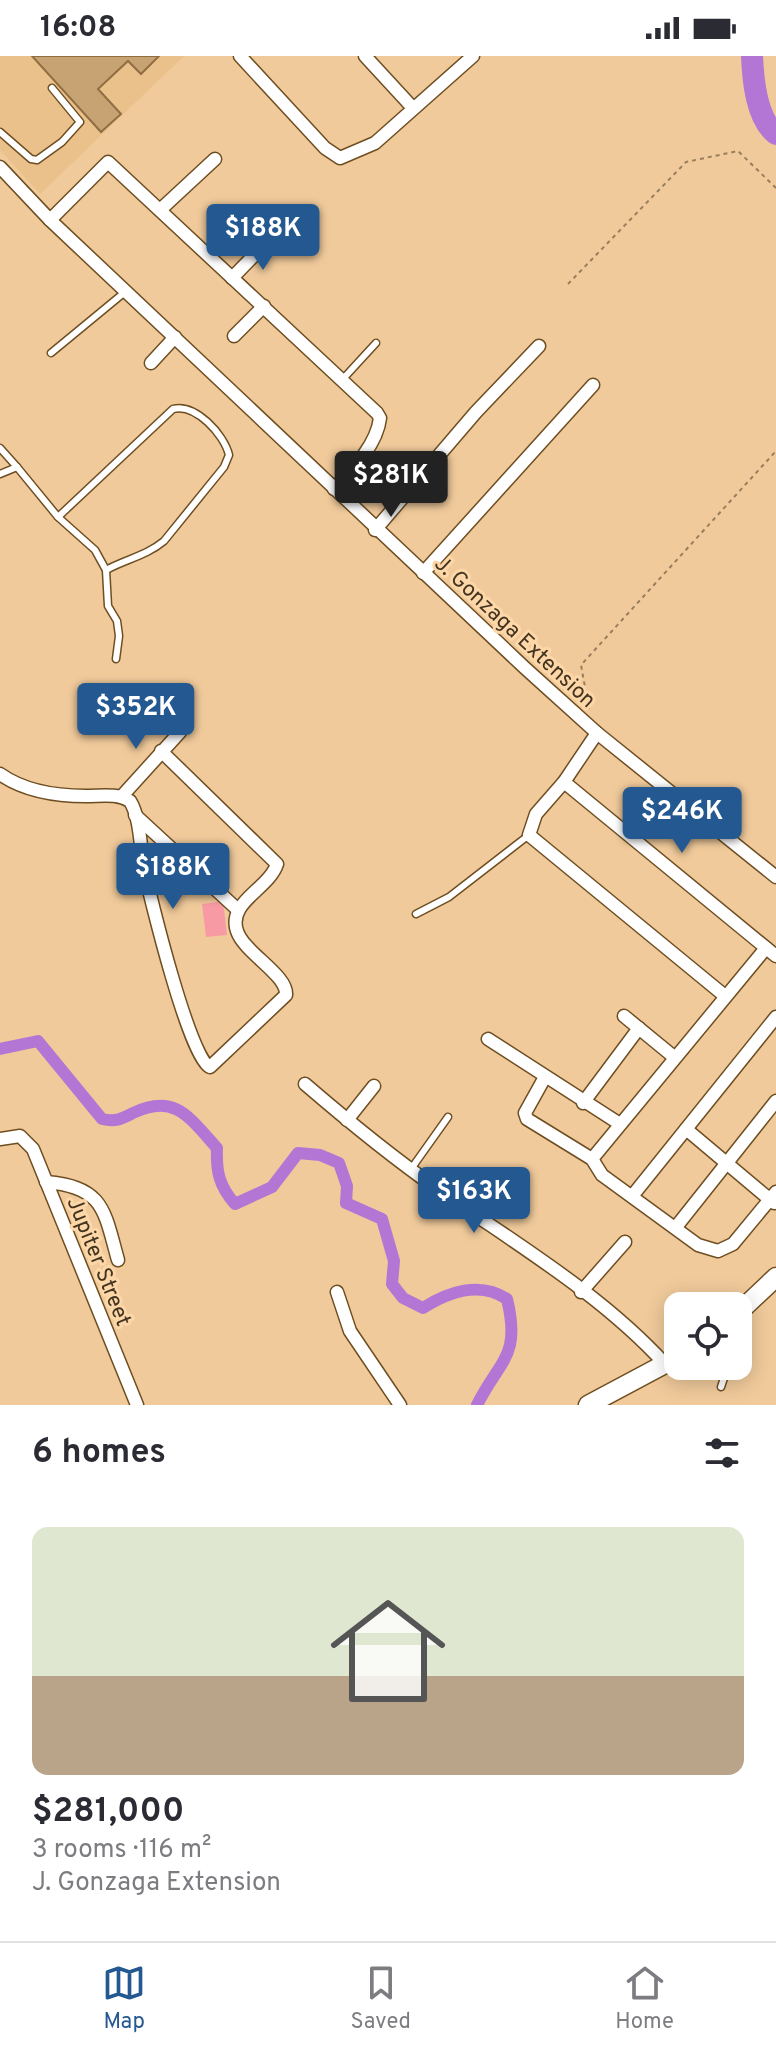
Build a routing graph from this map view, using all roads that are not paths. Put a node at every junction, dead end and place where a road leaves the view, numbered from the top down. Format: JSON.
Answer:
{"nodes":[{"id":1,"x":240,"y":56,"type":"edge"},
{"id":2,"x":365,"y":56,"type":"edge"},
{"id":3,"x":471,"y":57,"type":"edge"},
{"id":4,"x":52,"y":88,"type":"dead end"},
{"id":5,"x":412,"y":107,"type":"junction"},
{"id":6,"x":0,"y":132,"type":"edge"},
{"id":7,"x":215,"y":159,"type":"dead end"},
{"id":8,"x":0,"y":167,"type":"edge"},
{"id":9,"x":160,"y":210,"type":"junction"},
{"id":10,"x":50,"y":220,"type":"junction"},
{"id":11,"x":268,"y":241,"type":"dead end"},
{"id":12,"x":232,"y":278,"type":"junction"},
{"id":13,"x":125,"y":292,"type":"junction"},
{"id":14,"x":264,"y":306,"type":"junction"},
{"id":15,"x":234,"y":336,"type":"dead end"},
{"id":16,"x":175,"y":337,"type":"junction"},
{"id":17,"x":376,"y":343,"type":"dead end"},
{"id":18,"x":539,"y":346,"type":"dead end"},
{"id":19,"x":51,"y":353,"type":"dead end"},
{"id":20,"x":151,"y":363,"type":"dead end"},
{"id":21,"x":342,"y":380,"type":"junction"},
{"id":22,"x":593,"y":385,"type":"dead end"},
{"id":23,"x":0,"y":448,"type":"edge"},
{"id":24,"x":17,"y":467,"type":"junction"},
{"id":25,"x":0,"y":474,"type":"edge"},
{"id":26,"x":334,"y":489,"type":"junction"},
{"id":27,"x":58,"y":517,"type":"junction"},
{"id":28,"x":375,"y":530,"type":"junction"},
{"id":29,"x":106,"y":570,"type":"junction"},
{"id":30,"x":423,"y":573,"type":"junction"},
{"id":31,"x":116,"y":659,"type":"dead end"},
{"id":32,"x":595,"y":731,"type":"junction"},
{"id":33,"x":180,"y":732,"type":"dead end"},
{"id":34,"x":161,"y":751,"type":"junction"},
{"id":35,"x":0,"y":774,"type":"edge"},
{"id":36,"x":564,"y":782,"type":"junction"},
{"id":37,"x":122,"y":796,"type":"junction"},
{"id":38,"x":135,"y":815,"type":"junction"},
{"id":39,"x":529,"y":835,"type":"junction"},
{"id":40,"x":776,"y":877,"type":"edge"},
{"id":41,"x":238,"y":910,"type":"junction"},
{"id":42,"x":416,"y":914,"type":"dead end"},
{"id":43,"x":771,"y":952,"type":"edge"},
{"id":44,"x":725,"y":996,"type":"junction"},
{"id":45,"x":624,"y":1016,"type":"dead end"},
{"id":46,"x":776,"y":1017,"type":"edge"},
{"id":47,"x":639,"y":1028,"type":"junction"},
{"id":48,"x":488,"y":1039,"type":"dead end"},
{"id":49,"x":674,"y":1057,"type":"junction"},
{"id":50,"x":545,"y":1077,"type":"junction"},
{"id":51,"x":305,"y":1084,"type":"dead end"},
{"id":52,"x":374,"y":1086,"type":"dead end"},
{"id":53,"x":776,"y":1101,"type":"edge"},
{"id":54,"x":583,"y":1103,"type":"junction"},
{"id":55,"x":448,"y":1117,"type":"dead end"},
{"id":56,"x":347,"y":1120,"type":"junction"},
{"id":57,"x":620,"y":1124,"type":"junction"},
{"id":58,"x":686,"y":1129,"type":"junction"},
{"id":59,"x":0,"y":1139,"type":"edge"},
{"id":60,"x":592,"y":1159,"type":"junction"},
{"id":61,"x":727,"y":1162,"type":"junction"},
{"id":62,"x":411,"y":1169,"type":"junction"},
{"id":63,"x":46,"y":1182,"type":"junction"},
{"id":64,"x":633,"y":1195,"type":"junction"},
{"id":65,"x":774,"y":1199,"type":"edge"},
{"id":66,"x":676,"y":1227,"type":"junction"},
{"id":67,"x":625,"y":1242,"type":"dead end"},
{"id":68,"x":118,"y":1260,"type":"dead end"},
{"id":69,"x":776,"y":1277,"type":"edge"},
{"id":70,"x":337,"y":1292,"type":"dead end"},
{"id":71,"x":581,"y":1292,"type":"junction"},
{"id":72,"x":752,"y":1300,"type":"edge"},
{"id":73,"x":664,"y":1355,"type":"edge"},
{"id":74,"x":664,"y":1364,"type":"edge"},
{"id":75,"x":723,"y":1380,"type":"edge"},
{"id":76,"x":721,"y":1387,"type":"dead end"},
{"id":77,"x":137,"y":1405,"type":"edge"},
{"id":78,"x":400,"y":1405,"type":"edge"},
{"id":79,"x":588,"y":1405,"type":"edge"}],
"edges":[{"from":1,"to":5,"type":"street"},
{"from":2,"to":5,"type":"street"},
{"from":3,"to":5,"type":"street"},
{"from":4,"to":6,"type":"lane"},
{"from":7,"to":9,"type":"street"},
{"from":8,"to":10,"type":"street","name":"J. Gonzaga Extension"},
{"from":9,"to":10,"type":"street"},
{"from":9,"to":12,"type":"street"},
{"from":10,"to":13,"type":"street","name":"J. Gonzaga Extension"},
{"from":11,"to":12,"type":"street"},
{"from":12,"to":14,"type":"street"},
{"from":13,"to":16,"type":"street","name":"J. Gonzaga Extension"},
{"from":13,"to":19,"type":"lane"},
{"from":14,"to":15,"type":"street"},
{"from":14,"to":21,"type":"street"},
{"from":16,"to":20,"type":"street"},
{"from":16,"to":26,"type":"street","name":"J. Gonzaga Extension"},
{"from":17,"to":21,"type":"lane"},
{"from":18,"to":28,"type":"street"},
{"from":21,"to":26,"type":"street"},
{"from":22,"to":30,"type":"street"},
{"from":23,"to":24,"type":"lane"},
{"from":24,"to":25,"type":"lane"},
{"from":24,"to":27,"type":"lane"},
{"from":26,"to":28,"type":"street","name":"J. Gonzaga Extension"},
{"from":27,"to":29,"type":"lane"},
{"from":27,"to":29,"type":"lane"},
{"from":28,"to":30,"type":"street","name":"J. Gonzaga Extension"},
{"from":29,"to":31,"type":"lane"},
{"from":30,"to":32,"type":"street","name":"J. Gonzaga Extension"},
{"from":32,"to":36,"type":"street"},
{"from":32,"to":40,"type":"street","name":"J. Gonzaga Extension"},
{"from":33,"to":34,"type":"street"},
{"from":34,"to":37,"type":"street"},
{"from":34,"to":41,"type":"street"},
{"from":35,"to":37,"type":"street"},
{"from":36,"to":39,"type":"street"},
{"from":36,"to":43,"type":"street"},
{"from":37,"to":38,"type":"street"},
{"from":38,"to":41,"type":"street"},
{"from":38,"to":41,"type":"street"},
{"from":39,"to":42,"type":"lane"},
{"from":39,"to":44,"type":"street"},
{"from":43,"to":44,"type":"street"},
{"from":44,"to":49,"type":"street"},
{"from":45,"to":47,"type":"street"},
{"from":46,"to":58,"type":"street"},
{"from":47,"to":49,"type":"street"},
{"from":47,"to":54,"type":"street"},
{"from":48,"to":50,"type":"street"},
{"from":49,"to":57,"type":"street"},
{"from":50,"to":54,"type":"street"},
{"from":50,"to":60,"type":"street"},
{"from":51,"to":56,"type":"street"},
{"from":52,"to":56,"type":"street"},
{"from":53,"to":61,"type":"street"},
{"from":54,"to":57,"type":"street"},
{"from":55,"to":62,"type":"lane"},
{"from":56,"to":62,"type":"street"},
{"from":57,"to":60,"type":"street"},
{"from":58,"to":61,"type":"street"},
{"from":58,"to":64,"type":"street"},
{"from":59,"to":63,"type":"street","name":"Jupiter Street"},
{"from":60,"to":64,"type":"street"},
{"from":61,"to":65,"type":"street"},
{"from":61,"to":66,"type":"street"},
{"from":62,"to":71,"type":"street"},
{"from":63,"to":68,"type":"street"},
{"from":63,"to":77,"type":"street","name":"Jupiter Street"},
{"from":64,"to":66,"type":"street"},
{"from":65,"to":66,"type":"street"},
{"from":67,"to":71,"type":"street"},
{"from":69,"to":72,"type":"main road"},
{"from":70,"to":78,"type":"street"},
{"from":71,"to":73,"type":"street"},
{"from":74,"to":79,"type":"main road"},
{"from":75,"to":76,"type":"lane"}]}
